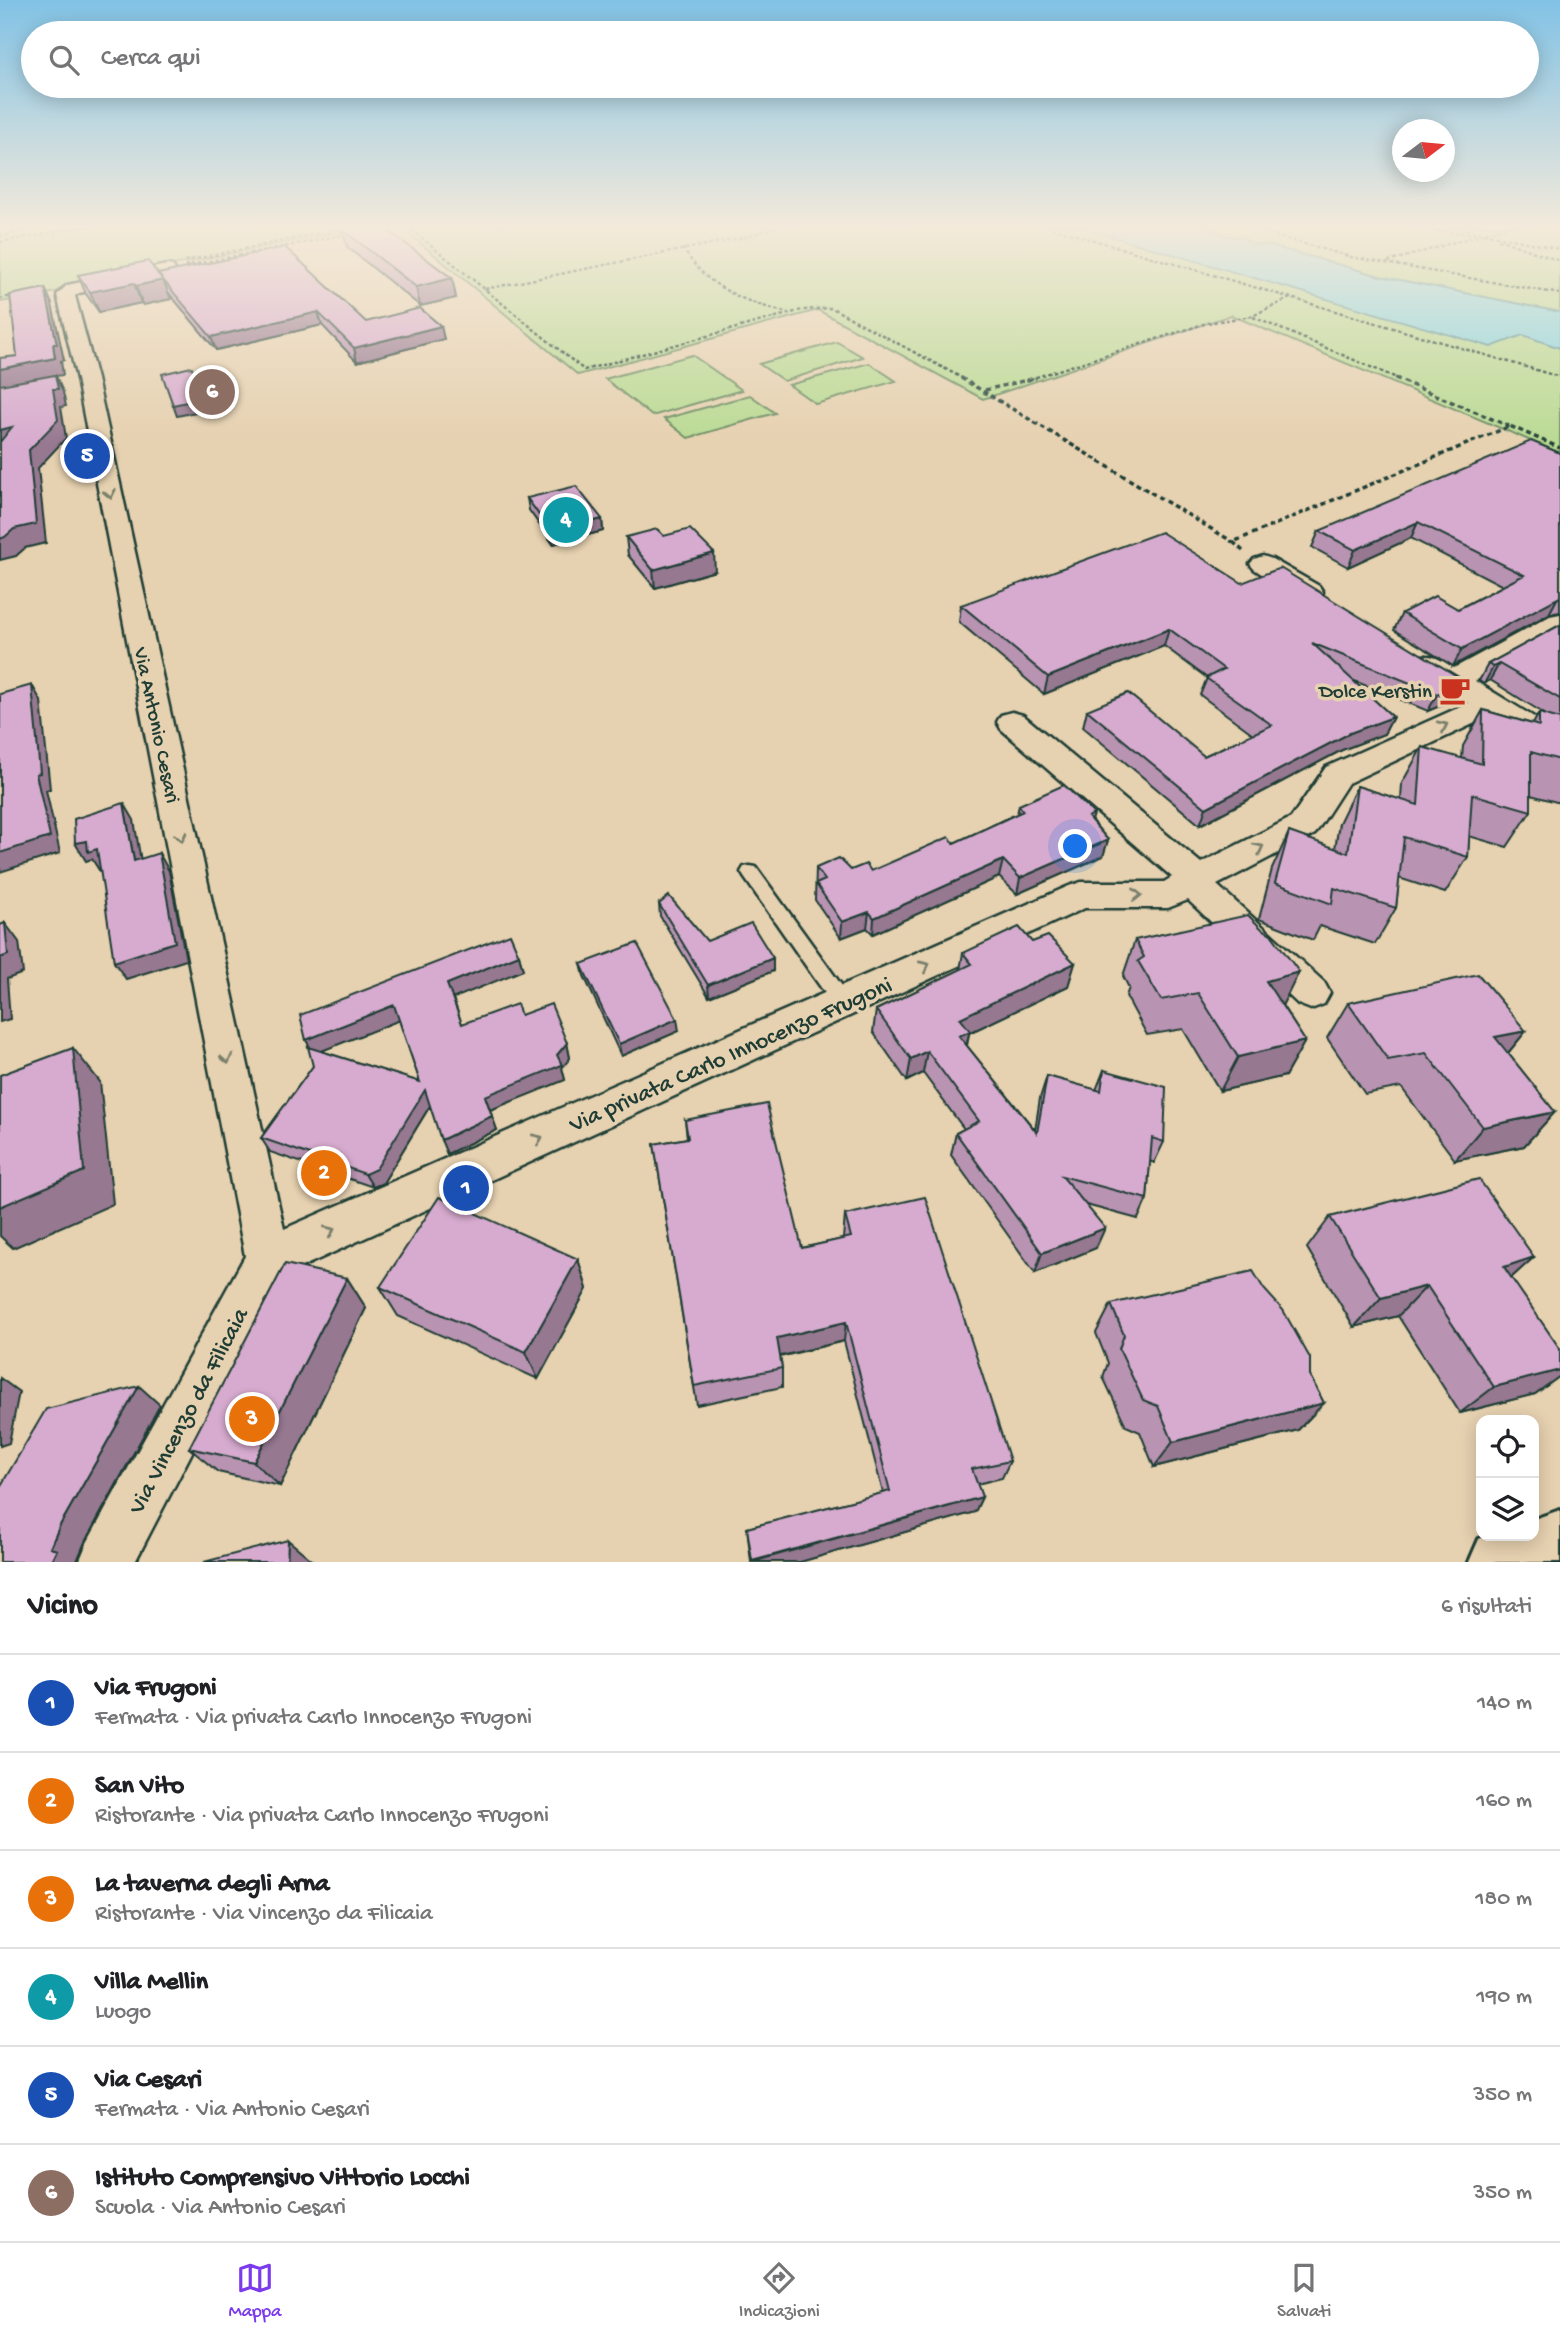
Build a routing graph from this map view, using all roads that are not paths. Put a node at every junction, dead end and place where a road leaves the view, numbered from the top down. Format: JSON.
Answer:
{"nodes":[{"id":1,"x":67,"y":299,"type":"edge"},
{"id":2,"x":1263,"y":564,"type":"road end"},
{"id":3,"x":1335,"y":608,"type":"edge"},
{"id":4,"x":1560,"y":622,"type":"edge"},
{"id":5,"x":1406,"y":651,"type":"edge"},
{"id":6,"x":1454,"y":680,"type":"junction"},
{"id":7,"x":1492,"y":704,"type":"junction"},
{"id":8,"x":1012,"y":722,"type":"dead end"},
{"id":9,"x":1560,"y":747,"type":"edge"},
{"id":10,"x":750,"y":872,"type":"dead end"},
{"id":11,"x":1195,"y":881,"type":"junction"},
{"id":12,"x":1311,"y":993,"type":"dead end"},
{"id":13,"x":843,"y":1003,"type":"junction"},
{"id":14,"x":268,"y":1259,"type":"junction"},
{"id":15,"x":1560,"y":1543,"type":"edge"},
{"id":16,"x":106,"y":1562,"type":"edge"},
{"id":17,"x":1502,"y":1562,"type":"edge"}],
"edges":[{"from":1,"to":14,"type":"street","name":"Via Antonio Cesari","one_way":true},
{"from":2,"to":3,"type":"street"},
{"from":4,"to":6,"type":"street"},
{"from":5,"to":6,"type":"street"},
{"from":6,"to":7,"type":"street"},
{"from":7,"to":9,"type":"street"},
{"from":11,"to":7,"type":"street","name":"Via privata Carlo Innocenzo Frugoni","one_way":true},
{"from":8,"to":11,"type":"street"},
{"from":10,"to":13,"type":"lane"},
{"from":11,"to":12,"type":"street"},
{"from":13,"to":11,"type":"street","name":"Via privata Carlo Innocenzo Frugoni","one_way":true},
{"from":14,"to":13,"type":"street","name":"Via privata Carlo Innocenzo Frugoni","one_way":true},
{"from":14,"to":16,"type":"street","name":"Via Vincenzo da Filicaia"},
{"from":15,"to":17,"type":"main road"}]}
